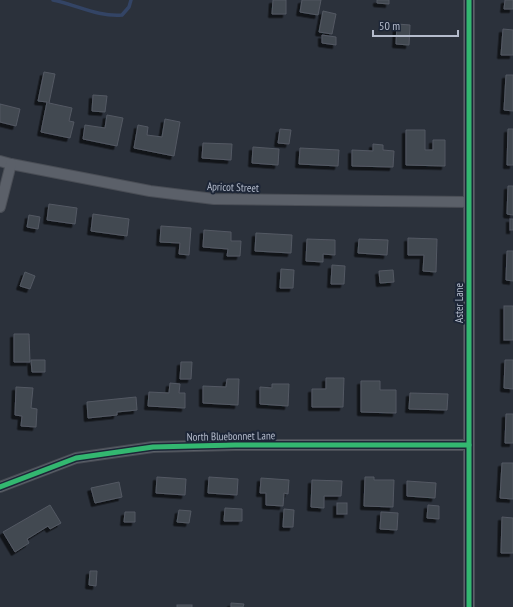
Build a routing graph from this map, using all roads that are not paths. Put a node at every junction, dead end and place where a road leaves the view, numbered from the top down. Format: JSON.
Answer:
{"nodes":[{"id":1,"x":469,"y":0,"type":"edge"},
{"id":2,"x":0,"y":161,"type":"edge"},
{"id":3,"x":10,"y":164,"type":"junction"},
{"id":4,"x":469,"y":202,"type":"junction"},
{"id":5,"x":0,"y":207,"type":"edge"},
{"id":6,"x":469,"y":445,"type":"junction"},
{"id":7,"x":0,"y":485,"type":"edge"},
{"id":8,"x":468,"y":607,"type":"edge"}],
"edges":[{"from":1,"to":4,"type":"street","name":"Aster Lane"},
{"from":2,"to":3,"type":"street","name":"Apricot Street"},
{"from":3,"to":4,"type":"street","name":"Apricot Street"},
{"from":3,"to":5,"type":"street"},
{"from":4,"to":6,"type":"street","name":"Aster Lane"},
{"from":6,"to":7,"type":"street","name":"North Bluebonnet Lane"},
{"from":6,"to":8,"type":"street","name":"Aster Lane"}]}
